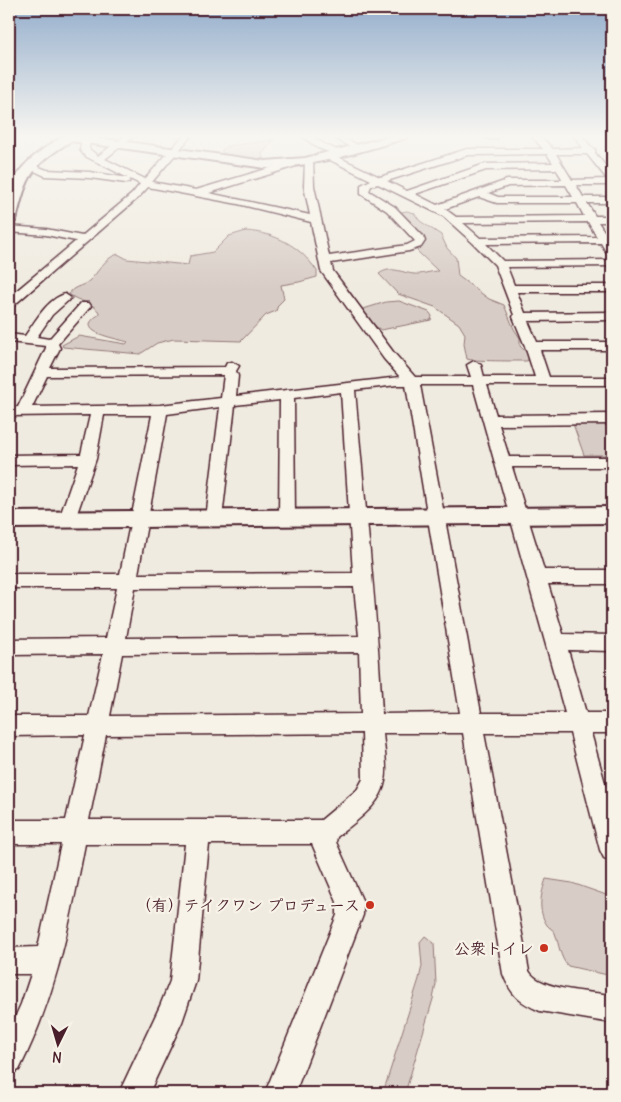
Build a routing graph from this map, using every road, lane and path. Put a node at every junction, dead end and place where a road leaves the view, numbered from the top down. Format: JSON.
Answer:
{"nodes":[{"id":1,"x":13,"y":187,"type":"edge"},
{"id":2,"x":142,"y":187,"type":"edge"},
{"id":3,"x":165,"y":187,"type":"edge"},
{"id":4,"x":216,"y":187,"type":"edge"},
{"id":5,"x":309,"y":187,"type":"edge"},
{"id":6,"x":364,"y":187,"type":"edge"},
{"id":7,"x":393,"y":187,"type":"edge"},
{"id":8,"x":426,"y":187,"type":"edge"},
{"id":9,"x":492,"y":187,"type":"edge"},
{"id":10,"x":572,"y":187,"type":"edge"},
{"id":11,"x":478,"y":193,"type":"junction"},
{"id":12,"x":194,"y":194,"type":"junction"},
{"id":13,"x":407,"y":194,"type":"junction"},
{"id":14,"x":579,"y":200,"type":"junction"},
{"id":15,"x":612,"y":200,"type":"edge"},
{"id":16,"x":436,"y":209,"type":"junction"},
{"id":17,"x":590,"y":219,"type":"junction"},
{"id":18,"x":612,"y":219,"type":"edge"},
{"id":19,"x":9,"y":220,"type":"edge"},
{"id":20,"x":316,"y":220,"type":"junction"},
{"id":21,"x":454,"y":220,"type":"junction"},
{"id":22,"x":9,"y":229,"type":"edge"},
{"id":23,"x":83,"y":239,"type":"junction"},
{"id":24,"x":608,"y":240,"type":"edge"},
{"id":25,"x":478,"y":241,"type":"junction"},
{"id":26,"x":612,"y":254,"type":"edge"},
{"id":27,"x":325,"y":260,"type":"junction"},
{"id":28,"x":612,"y":263,"type":"edge"},
{"id":29,"x":500,"y":264,"type":"junction"},
{"id":30,"x":612,"y":288,"type":"edge"},
{"id":31,"x":509,"y":289,"type":"junction"},
{"id":32,"x":65,"y":298,"type":"dead end"},
{"id":33,"x":9,"y":303,"type":"edge"},
{"id":34,"x":85,"y":306,"type":"dead end"},
{"id":35,"x":612,"y":316,"type":"edge"},
{"id":36,"x":519,"y":317,"type":"junction"},
{"id":37,"x":9,"y":338,"type":"edge"},
{"id":38,"x":28,"y":341,"type":"junction"},
{"id":39,"x":51,"y":343,"type":"junction"},
{"id":40,"x":532,"y":346,"type":"junction"},
{"id":41,"x":612,"y":346,"type":"edge"},
{"id":42,"x":43,"y":372,"type":"junction"},
{"id":43,"x":477,"y":373,"type":"junction"},
{"id":44,"x":543,"y":381,"type":"junction"},
{"id":45,"x":612,"y":381,"type":"edge"},
{"id":46,"x":412,"y":382,"type":"junction"},
{"id":47,"x":348,"y":386,"type":"junction"},
{"id":48,"x":287,"y":394,"type":"junction"},
{"id":49,"x":227,"y":401,"type":"junction"},
{"id":50,"x":160,"y":410,"type":"junction"},
{"id":51,"x":98,"y":411,"type":"junction"},
{"id":52,"x":9,"y":412,"type":"edge"},
{"id":53,"x":23,"y":412,"type":"junction"},
{"id":54,"x":612,"y":419,"type":"edge"},
{"id":55,"x":490,"y":420,"type":"junction"},
{"id":56,"x":88,"y":459,"type":"junction"},
{"id":57,"x":9,"y":460,"type":"edge"},
{"id":58,"x":504,"y":462,"type":"junction"},
{"id":59,"x":612,"y":462,"type":"edge"},
{"id":60,"x":612,"y":515,"type":"edge"},
{"id":61,"x":435,"y":516,"type":"junction"},
{"id":62,"x":519,"y":516,"type":"junction"},
{"id":63,"x":214,"y":518,"type":"junction"},
{"id":64,"x":287,"y":518,"type":"junction"},
{"id":65,"x":357,"y":518,"type":"junction"},
{"id":66,"x":140,"y":519,"type":"junction"},
{"id":67,"x":9,"y":520,"type":"edge"},
{"id":68,"x":67,"y":520,"type":"junction"},
{"id":69,"x":612,"y":577,"type":"edge"},
{"id":70,"x":536,"y":578,"type":"junction"},
{"id":71,"x":127,"y":580,"type":"junction"},
{"id":72,"x":363,"y":580,"type":"junction"},
{"id":73,"x":9,"y":581,"type":"edge"},
{"id":74,"x":556,"y":642,"type":"junction"},
{"id":75,"x":612,"y":642,"type":"edge"},
{"id":76,"x":114,"y":644,"type":"junction"},
{"id":77,"x":369,"y":644,"type":"junction"},
{"id":78,"x":9,"y":647,"type":"edge"},
{"id":79,"x":472,"y":723,"type":"junction"},
{"id":80,"x":578,"y":724,"type":"junction"},
{"id":81,"x":612,"y":724,"type":"edge"},
{"id":82,"x":98,"y":725,"type":"junction"},
{"id":83,"x":373,"y":725,"type":"junction"},
{"id":84,"x":9,"y":726,"type":"edge"},
{"id":85,"x":608,"y":817,"type":"edge"},
{"id":86,"x":76,"y":831,"type":"junction"},
{"id":87,"x":198,"y":831,"type":"junction"},
{"id":88,"x":9,"y":832,"type":"edge"},
{"id":89,"x":327,"y":843,"type":"junction"},
{"id":90,"x":612,"y":850,"type":"edge"},
{"id":91,"x":48,"y":960,"type":"junction"},
{"id":92,"x":9,"y":961,"type":"edge"},
{"id":93,"x":612,"y":1009,"type":"edge"},
{"id":94,"x":9,"y":1060,"type":"edge"},
{"id":95,"x":134,"y":1093,"type":"edge"},
{"id":96,"x":280,"y":1093,"type":"edge"}],
"edges":[{"from":1,"to":19,"type":"street"},
{"from":2,"to":23,"type":"street"},
{"from":3,"to":12,"type":"street"},
{"from":4,"to":12,"type":"street"},
{"from":5,"to":20,"type":"street"},
{"from":6,"to":27,"type":"street"},
{"from":7,"to":13,"type":"street"},
{"from":8,"to":13,"type":"street"},
{"from":9,"to":11,"type":"street"},
{"from":10,"to":14,"type":"street"},
{"from":11,"to":14,"type":"street"},
{"from":11,"to":16,"type":"street"},
{"from":12,"to":20,"type":"street"},
{"from":13,"to":16,"type":"street"},
{"from":14,"to":15,"type":"street"},
{"from":14,"to":17,"type":"street"},
{"from":16,"to":21,"type":"street"},
{"from":17,"to":18,"type":"street"},
{"from":17,"to":21,"type":"street"},
{"from":17,"to":24,"type":"street"},
{"from":20,"to":27,"type":"street"},
{"from":21,"to":25,"type":"street"},
{"from":22,"to":23,"type":"street"},
{"from":23,"to":33,"type":"street"},
{"from":24,"to":25,"type":"street"},
{"from":24,"to":26,"type":"street"},
{"from":25,"to":29,"type":"street"},
{"from":27,"to":46,"type":"street"},
{"from":28,"to":29,"type":"street"},
{"from":29,"to":31,"type":"street"},
{"from":30,"to":31,"type":"street"},
{"from":31,"to":36,"type":"street"},
{"from":32,"to":38,"type":"street"},
{"from":34,"to":39,"type":"street"},
{"from":35,"to":36,"type":"street"},
{"from":36,"to":40,"type":"street"},
{"from":37,"to":38,"type":"street"},
{"from":38,"to":39,"type":"street"},
{"from":39,"to":42,"type":"street"},
{"from":40,"to":41,"type":"street"},
{"from":40,"to":44,"type":"street"},
{"from":42,"to":49,"type":"street"},
{"from":42,"to":53,"type":"street"},
{"from":43,"to":44,"type":"street"},
{"from":43,"to":46,"type":"street"},
{"from":43,"to":55,"type":"street"},
{"from":44,"to":45,"type":"street"},
{"from":46,"to":47,"type":"street"},
{"from":46,"to":61,"type":"street"},
{"from":47,"to":48,"type":"street"},
{"from":47,"to":65,"type":"street"},
{"from":48,"to":49,"type":"street"},
{"from":48,"to":64,"type":"street"},
{"from":49,"to":50,"type":"street"},
{"from":49,"to":63,"type":"street"},
{"from":50,"to":51,"type":"street"},
{"from":50,"to":66,"type":"street"},
{"from":51,"to":53,"type":"street"},
{"from":51,"to":56,"type":"street"},
{"from":52,"to":53,"type":"street"},
{"from":54,"to":55,"type":"street"},
{"from":55,"to":58,"type":"street"},
{"from":56,"to":57,"type":"street"},
{"from":56,"to":68,"type":"street"},
{"from":58,"to":59,"type":"street"},
{"from":58,"to":62,"type":"street"},
{"from":60,"to":62,"type":"street"},
{"from":61,"to":62,"type":"street"},
{"from":61,"to":65,"type":"street"},
{"from":61,"to":79,"type":"street"},
{"from":62,"to":70,"type":"street"},
{"from":63,"to":64,"type":"street"},
{"from":63,"to":66,"type":"street"},
{"from":64,"to":65,"type":"street"},
{"from":65,"to":72,"type":"street"},
{"from":66,"to":68,"type":"street"},
{"from":66,"to":71,"type":"street"},
{"from":67,"to":68,"type":"street"},
{"from":69,"to":70,"type":"street"},
{"from":70,"to":74,"type":"street"},
{"from":71,"to":72,"type":"street"},
{"from":71,"to":73,"type":"street"},
{"from":71,"to":76,"type":"street"},
{"from":72,"to":77,"type":"street"},
{"from":74,"to":75,"type":"street"},
{"from":74,"to":80,"type":"street"},
{"from":76,"to":77,"type":"street"},
{"from":76,"to":78,"type":"street"},
{"from":76,"to":82,"type":"street"},
{"from":77,"to":83,"type":"street"},
{"from":79,"to":80,"type":"street"},
{"from":79,"to":83,"type":"street"},
{"from":79,"to":93,"type":"street"},
{"from":80,"to":81,"type":"street"},
{"from":80,"to":85,"type":"street"},
{"from":82,"to":83,"type":"street"},
{"from":82,"to":84,"type":"street"},
{"from":82,"to":86,"type":"street"},
{"from":83,"to":89,"type":"street"},
{"from":85,"to":90,"type":"street"},
{"from":86,"to":87,"type":"street"},
{"from":86,"to":88,"type":"street"},
{"from":86,"to":91,"type":"street"},
{"from":87,"to":89,"type":"street"},
{"from":87,"to":95,"type":"street"},
{"from":89,"to":96,"type":"street"},
{"from":91,"to":92,"type":"street"},
{"from":91,"to":94,"type":"street"}]}
